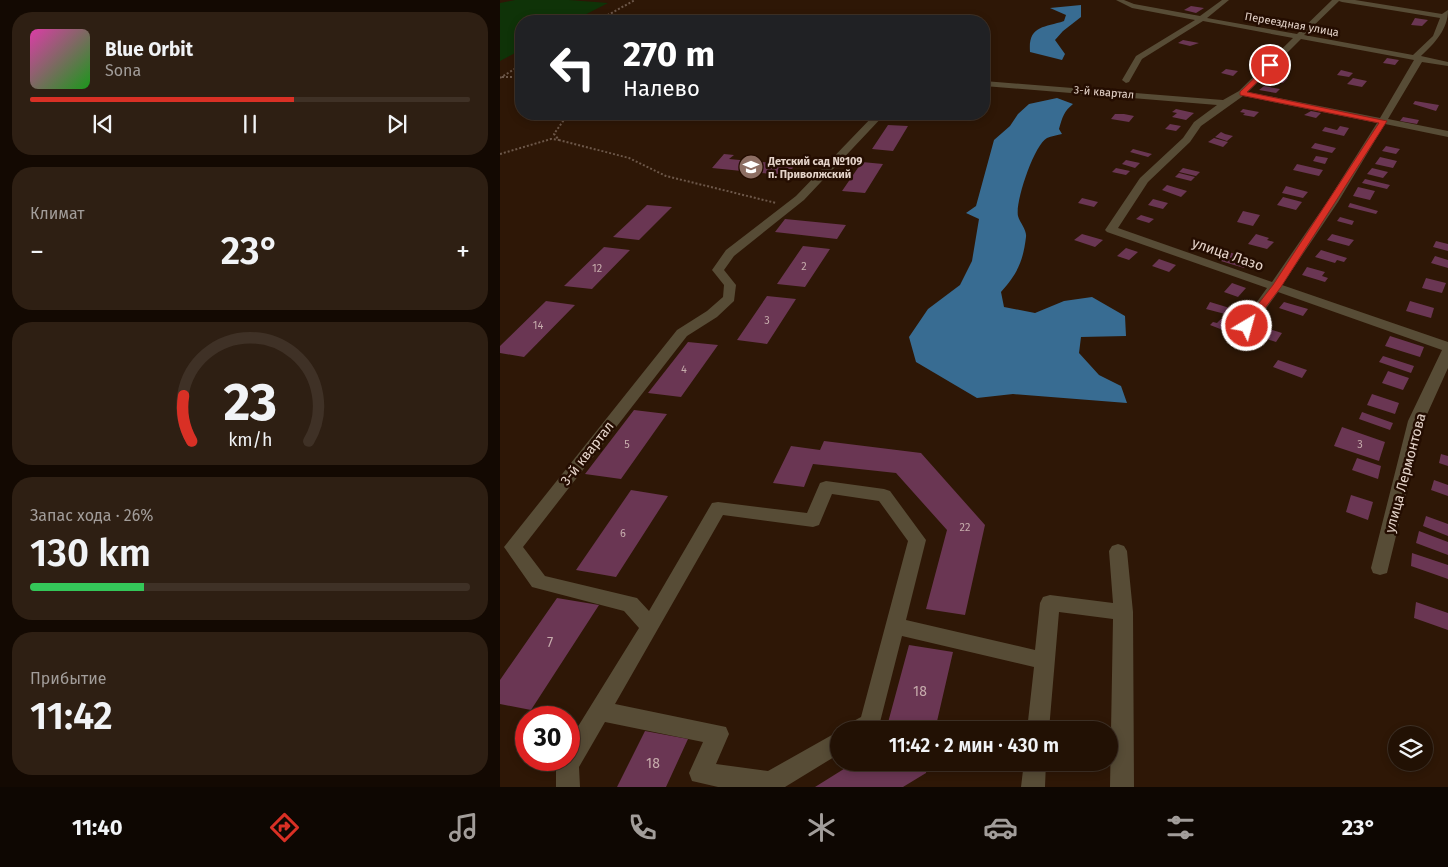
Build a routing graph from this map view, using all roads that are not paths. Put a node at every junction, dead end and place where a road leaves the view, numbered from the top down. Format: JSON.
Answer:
{"nodes":[{"id":1,"x":1119,"y":0,"type":"edge"},
{"id":2,"x":1226,"y":0,"type":"edge"},
{"id":3,"x":1336,"y":0,"type":"edge"},
{"id":4,"x":1342,"y":0,"type":"edge"},
{"id":5,"x":1447,"y":15,"type":"edge"},
{"id":6,"x":1201,"y":19,"type":"junction"},
{"id":7,"x":1299,"y":37,"type":"junction"},
{"id":8,"x":1419,"y":59,"type":"junction"},
{"id":9,"x":1448,"y":64,"type":"edge"},
{"id":10,"x":1126,"y":80,"type":"dead end"},
{"id":11,"x":990,"y":84,"type":"edge"},
{"id":12,"x":1242,"y":94,"type":"junction"},
{"id":13,"x":1225,"y":103,"type":"junction"},
{"id":14,"x":874,"y":120,"type":"edge"},
{"id":15,"x":1383,"y":121,"type":"junction"},
{"id":16,"x":1448,"y":134,"type":"edge"},
{"id":17,"x":1276,"y":287,"type":"junction"},
{"id":18,"x":1237,"y":339,"type":"dead end"},
{"id":19,"x":1448,"y":347,"type":"edge"},
{"id":20,"x":1448,"y":352,"type":"edge"},
{"id":21,"x":1118,"y":551,"type":"dead end"},
{"id":22,"x":1380,"y":568,"type":"dead end"},
{"id":23,"x":1123,"y":612,"type":"junction"},
{"id":24,"x":895,"y":626,"type":"junction"},
{"id":25,"x":650,"y":627,"type":"junction"},
{"id":26,"x":1045,"y":661,"type":"junction"},
{"id":27,"x":600,"y":711,"type":"junction"},
{"id":28,"x":870,"y":721,"type":"edge"},
{"id":29,"x":1039,"y":721,"type":"edge"},
{"id":30,"x":830,"y":747,"type":"edge"},
{"id":31,"x":1034,"y":771,"type":"edge"},
{"id":32,"x":568,"y":787,"type":"edge"},
{"id":33,"x":1033,"y":787,"type":"edge"},
{"id":34,"x":1122,"y":787,"type":"edge"}],
"edges":[{"from":1,"to":6,"type":"street","name":"Переездная улица"},
{"from":2,"to":6,"type":"street"},
{"from":3,"to":7,"type":"street"},
{"from":4,"to":5,"type":"street"},
{"from":5,"to":8,"type":"street"},
{"from":6,"to":7,"type":"street","name":"Переездная улица"},
{"from":6,"to":10,"type":"street"},
{"from":7,"to":8,"type":"street","name":"Переездная улица"},
{"from":7,"to":12,"type":"street"},
{"from":8,"to":9,"type":"street","name":"Переездная улица"},
{"from":8,"to":15,"type":"street"},
{"from":11,"to":13,"type":"street","name":"3-й квартал"},
{"from":12,"to":13,"type":"street"},
{"from":12,"to":15,"type":"street"},
{"from":13,"to":17,"type":"street","name":"улица Лазо"},
{"from":14,"to":25,"type":"street","name":"3-й квартал"},
{"from":15,"to":16,"type":"street"},
{"from":15,"to":17,"type":"street"},
{"from":17,"to":18,"type":"street"},
{"from":17,"to":19,"type":"street","name":"улица Лазо"},
{"from":20,"to":22,"type":"street","name":"улица Лермонтова"},
{"from":21,"to":23,"type":"street"},
{"from":23,"to":26,"type":"street"},
{"from":23,"to":34,"type":"street"},
{"from":24,"to":25,"type":"street"},
{"from":24,"to":26,"type":"street"},
{"from":24,"to":28,"type":"street"},
{"from":25,"to":27,"type":"street"},
{"from":26,"to":29,"type":"street"},
{"from":27,"to":30,"type":"street"},
{"from":27,"to":32,"type":"street"},
{"from":31,"to":33,"type":"street"}]}
